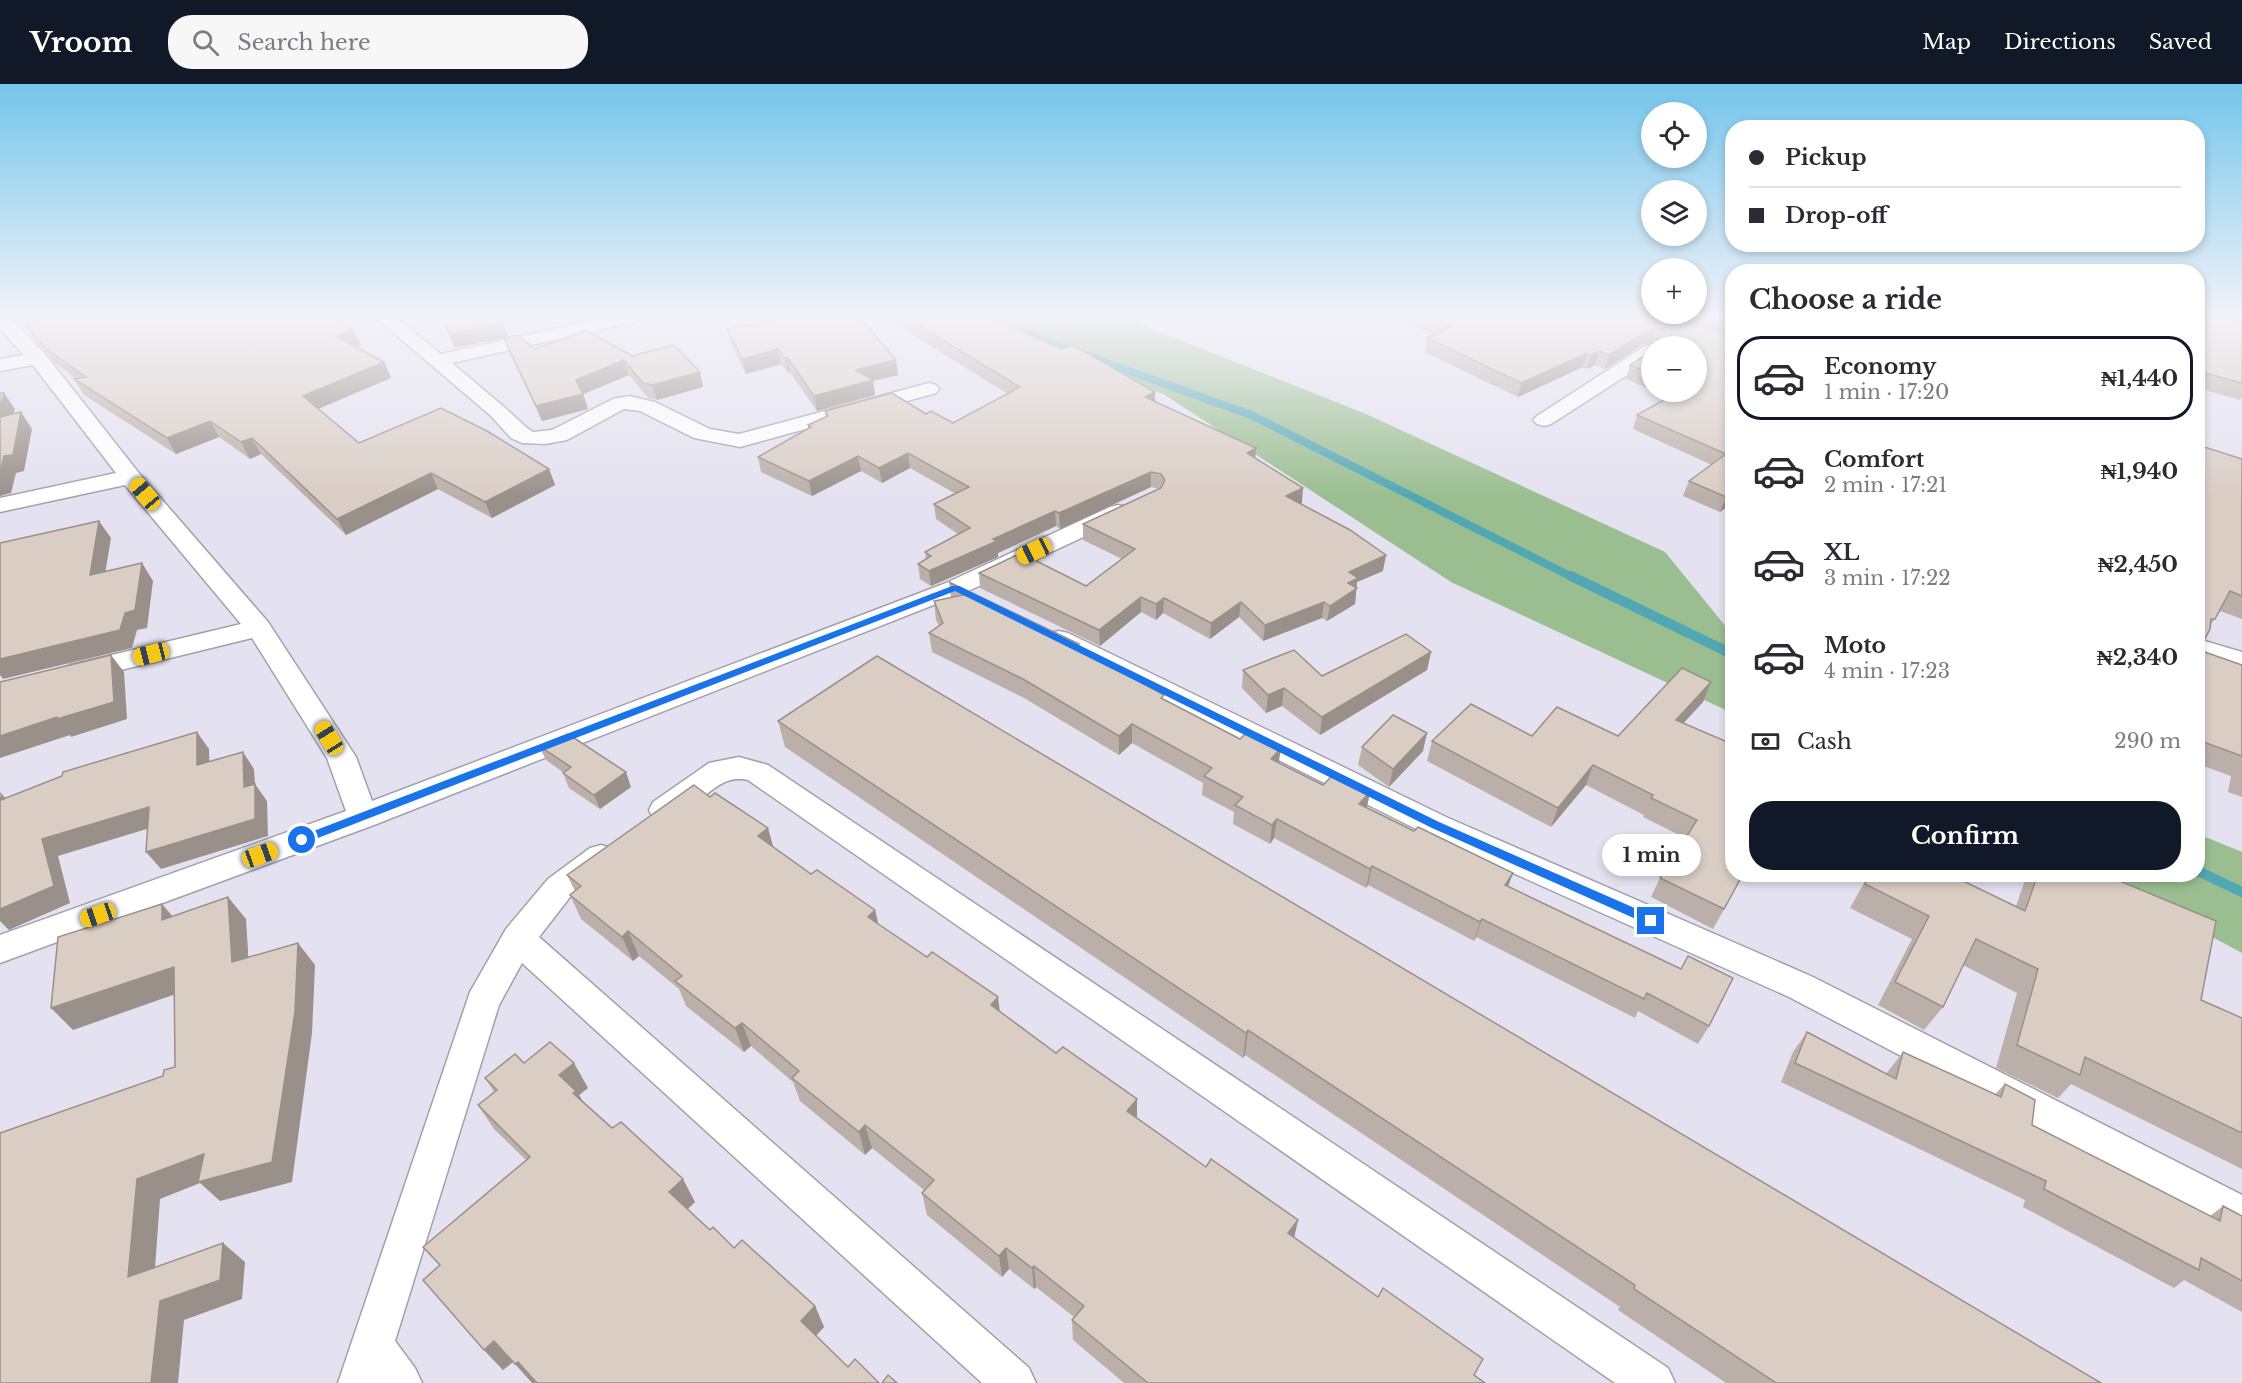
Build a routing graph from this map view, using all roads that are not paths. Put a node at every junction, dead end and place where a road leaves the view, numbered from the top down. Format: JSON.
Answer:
{"nodes":[{"id":1,"x":53,"y":378,"type":"edge"},
{"id":2,"x":456,"y":378,"type":"edge"},
{"id":3,"x":1610,"y":378,"type":"edge"},
{"id":4,"x":929,"y":390,"type":"dead end"},
{"id":5,"x":1544,"y":420,"type":"dead end"},
{"id":6,"x":130,"y":477,"type":"junction"},
{"id":7,"x":1142,"y":501,"type":"edge"},
{"id":8,"x":0,"y":505,"type":"edge"},
{"id":9,"x":956,"y":588,"type":"junction"},
{"id":10,"x":986,"y":603,"type":"edge"},
{"id":11,"x":259,"y":628,"type":"junction"},
{"id":12,"x":1038,"y":629,"type":"edge"},
{"id":13,"x":2205,"y":650,"type":"edge"},
{"id":14,"x":2242,"y":661,"type":"edge"},
{"id":15,"x":56,"y":677,"type":"edge"},
{"id":16,"x":363,"y":817,"type":"junction"},
{"id":17,"x":518,"y":939,"type":"junction"},
{"id":18,"x":0,"y":949,"type":"edge"},
{"id":19,"x":2242,"y":1216,"type":"edge"},
{"id":20,"x":365,"y":1364,"type":"edge"},
{"id":21,"x":400,"y":1383,"type":"edge"},
{"id":22,"x":1014,"y":1383,"type":"edge"},
{"id":23,"x":1653,"y":1383,"type":"edge"}],
"edges":[{"from":1,"to":6,"type":"street"},
{"from":2,"to":4,"type":"street"},
{"from":3,"to":5,"type":"street"},
{"from":6,"to":8,"type":"street"},
{"from":6,"to":11,"type":"street"},
{"from":7,"to":9,"type":"street"},
{"from":9,"to":10,"type":"street"},
{"from":9,"to":16,"type":"street"},
{"from":11,"to":15,"type":"street"},
{"from":11,"to":16,"type":"street"},
{"from":12,"to":19,"type":"street"},
{"from":13,"to":14,"type":"street"},
{"from":16,"to":18,"type":"street"},
{"from":17,"to":20,"type":"street"},
{"from":17,"to":22,"type":"street"},
{"from":17,"to":23,"type":"street"},
{"from":20,"to":21,"type":"street"}]}
